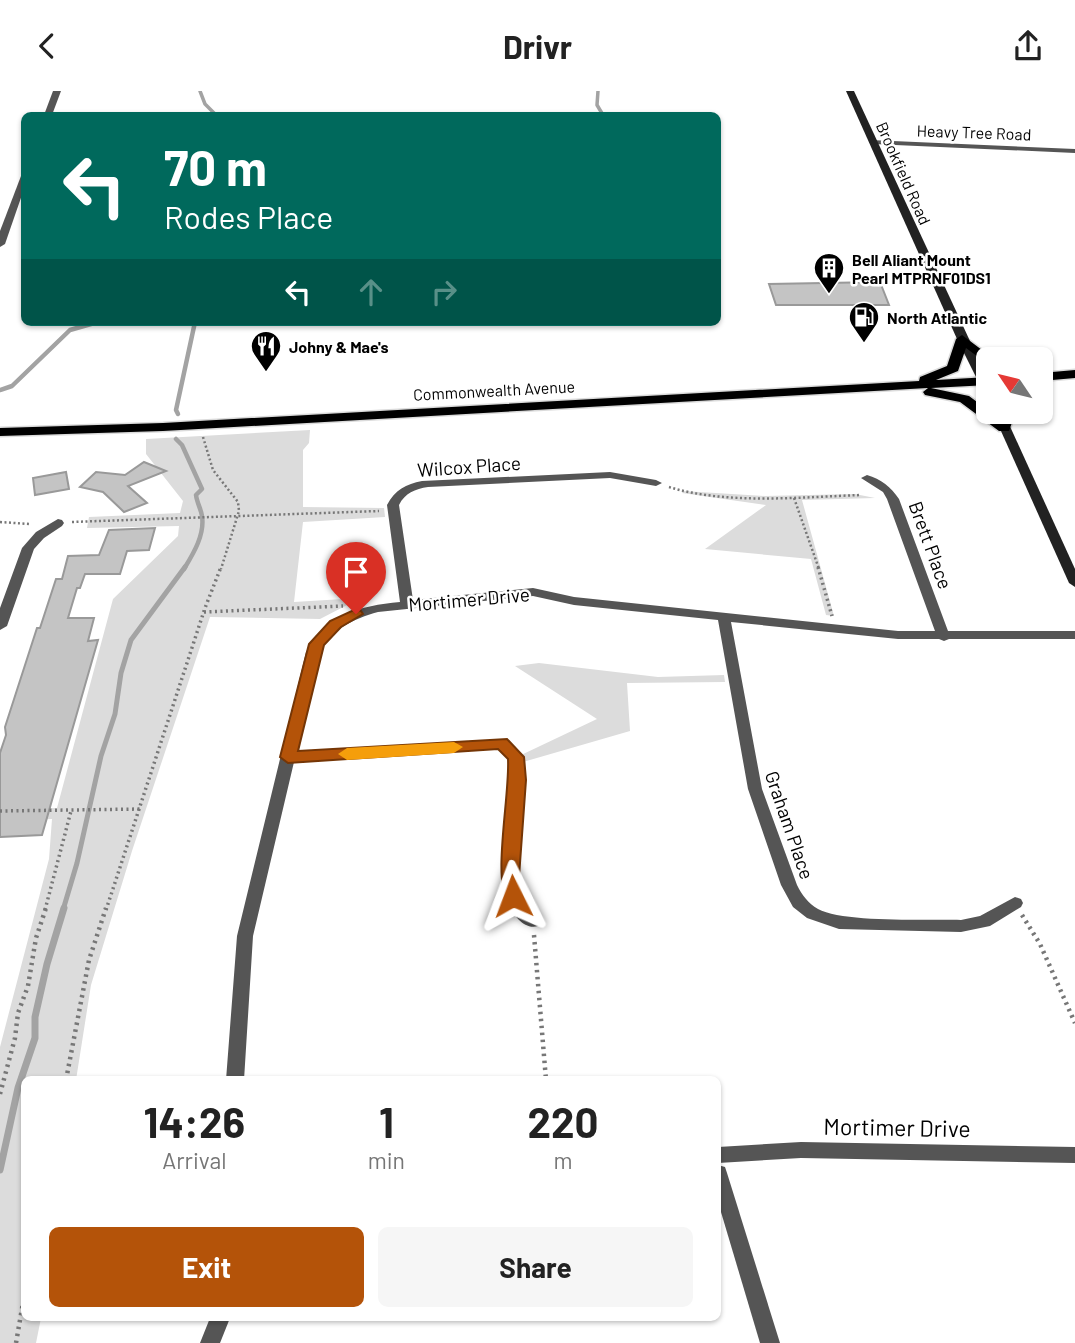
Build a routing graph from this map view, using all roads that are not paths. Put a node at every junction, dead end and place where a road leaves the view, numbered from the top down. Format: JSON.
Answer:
{"nodes":[{"id":1,"x":57,"y":91,"type":"edge"},
{"id":2,"x":850,"y":91,"type":"edge"},
{"id":3,"x":49,"y":112,"type":"edge"},
{"id":4,"x":873,"y":142,"type":"junction"},
{"id":5,"x":1075,"y":151,"type":"edge"},
{"id":6,"x":21,"y":185,"type":"edge"},
{"id":7,"x":3,"y":228,"type":"edge"},
{"id":8,"x":0,"y":244,"type":"edge"},
{"id":9,"x":961,"y":339,"type":"junction"},
{"id":10,"x":976,"y":351,"type":"edge"},
{"id":11,"x":976,"y":366,"type":"edge"},
{"id":12,"x":1054,"y":375,"type":"edge"},
{"id":13,"x":1072,"y":375,"type":"edge"},
{"id":14,"x":1054,"y":381,"type":"edge"},
{"id":15,"x":976,"y":385,"type":"edge"},
{"id":16,"x":902,"y":387,"type":"junction"},
{"id":17,"x":0,"y":424,"type":"edge"},
{"id":18,"x":1002,"y":424,"type":"edge"},
{"id":19,"x":1005,"y":424,"type":"edge"},
{"id":20,"x":1004,"y":428,"type":"junction"},
{"id":21,"x":25,"y":431,"type":"junction"},
{"id":22,"x":0,"y":432,"type":"edge"},
{"id":23,"x":0,"y":438,"type":"edge"},
{"id":24,"x":867,"y":478,"type":"dead end"},
{"id":25,"x":656,"y":483,"type":"road end"},
{"id":26,"x":58,"y":523,"type":"road end"},
{"id":27,"x":1075,"y":583,"type":"edge"},
{"id":28,"x":407,"y":606,"type":"junction"},
{"id":29,"x":724,"y":617,"type":"junction"},
{"id":30,"x":0,"y":626,"type":"edge"},
{"id":31,"x":1075,"y":635,"type":"edge"},
{"id":32,"x":944,"y":637,"type":"junction"},
{"id":33,"x":288,"y":757,"type":"junction"},
{"id":34,"x":1015,"y":903,"type":"road end"},
{"id":35,"x":532,"y":922,"type":"road end"},
{"id":36,"x":235,"y":1076,"type":"edge"},
{"id":37,"x":721,"y":1155,"type":"edge"},
{"id":38,"x":1075,"y":1155,"type":"edge"},
{"id":39,"x":721,"y":1183,"type":"edge"},
{"id":40,"x":218,"y":1321,"type":"edge"},
{"id":41,"x":210,"y":1343,"type":"edge"},
{"id":42,"x":770,"y":1343,"type":"edge"}],
"edges":[{"from":1,"to":3,"type":"street"},
{"from":2,"to":4,"type":"main road","name":"Brookfield Road"},
{"from":4,"to":5,"type":"street","name":"Heavy Tree Road"},
{"from":4,"to":9,"type":"main road","name":"Brookfield Road"},
{"from":6,"to":7,"type":"street"},
{"from":7,"to":8,"type":"street"},
{"from":9,"to":10,"type":"main road"},
{"from":9,"to":11,"type":"main road","name":"Brookfield Road"},
{"from":9,"to":16,"type":"main road"},
{"from":12,"to":13,"type":"main road"},
{"from":13,"to":14,"type":"main road"},
{"from":15,"to":16,"type":"main road","name":"Commonwealth Avenue"},
{"from":16,"to":20,"type":"main road"},
{"from":16,"to":21,"type":"main road","name":"Commonwealth Avenue"},
{"from":17,"to":21,"type":"main road"},
{"from":18,"to":20,"type":"main road"},
{"from":19,"to":20,"type":"main road"},
{"from":20,"to":27,"type":"main road"},
{"from":21,"to":22,"type":"main road","name":"Commonwealth Avenue"},
{"from":21,"to":23,"type":"main road"},
{"from":24,"to":32,"type":"street","name":"Brett Place"},
{"from":25,"to":28,"type":"street","name":"Wilcox Place"},
{"from":26,"to":30,"type":"street"},
{"from":28,"to":29,"type":"street","name":"Mortimer Drive"},
{"from":28,"to":33,"type":"street","name":"Mortimer Drive"},
{"from":29,"to":32,"type":"street","name":"Mortimer Drive"},
{"from":29,"to":34,"type":"street","name":"Graham Place"},
{"from":31,"to":32,"type":"street","name":"Mortimer Drive"},
{"from":33,"to":35,"type":"street"},
{"from":33,"to":36,"type":"street","name":"Mortimer Drive"},
{"from":37,"to":38,"type":"street","name":"Mortimer Drive"},
{"from":39,"to":42,"type":"street"},
{"from":40,"to":41,"type":"street"}]}
